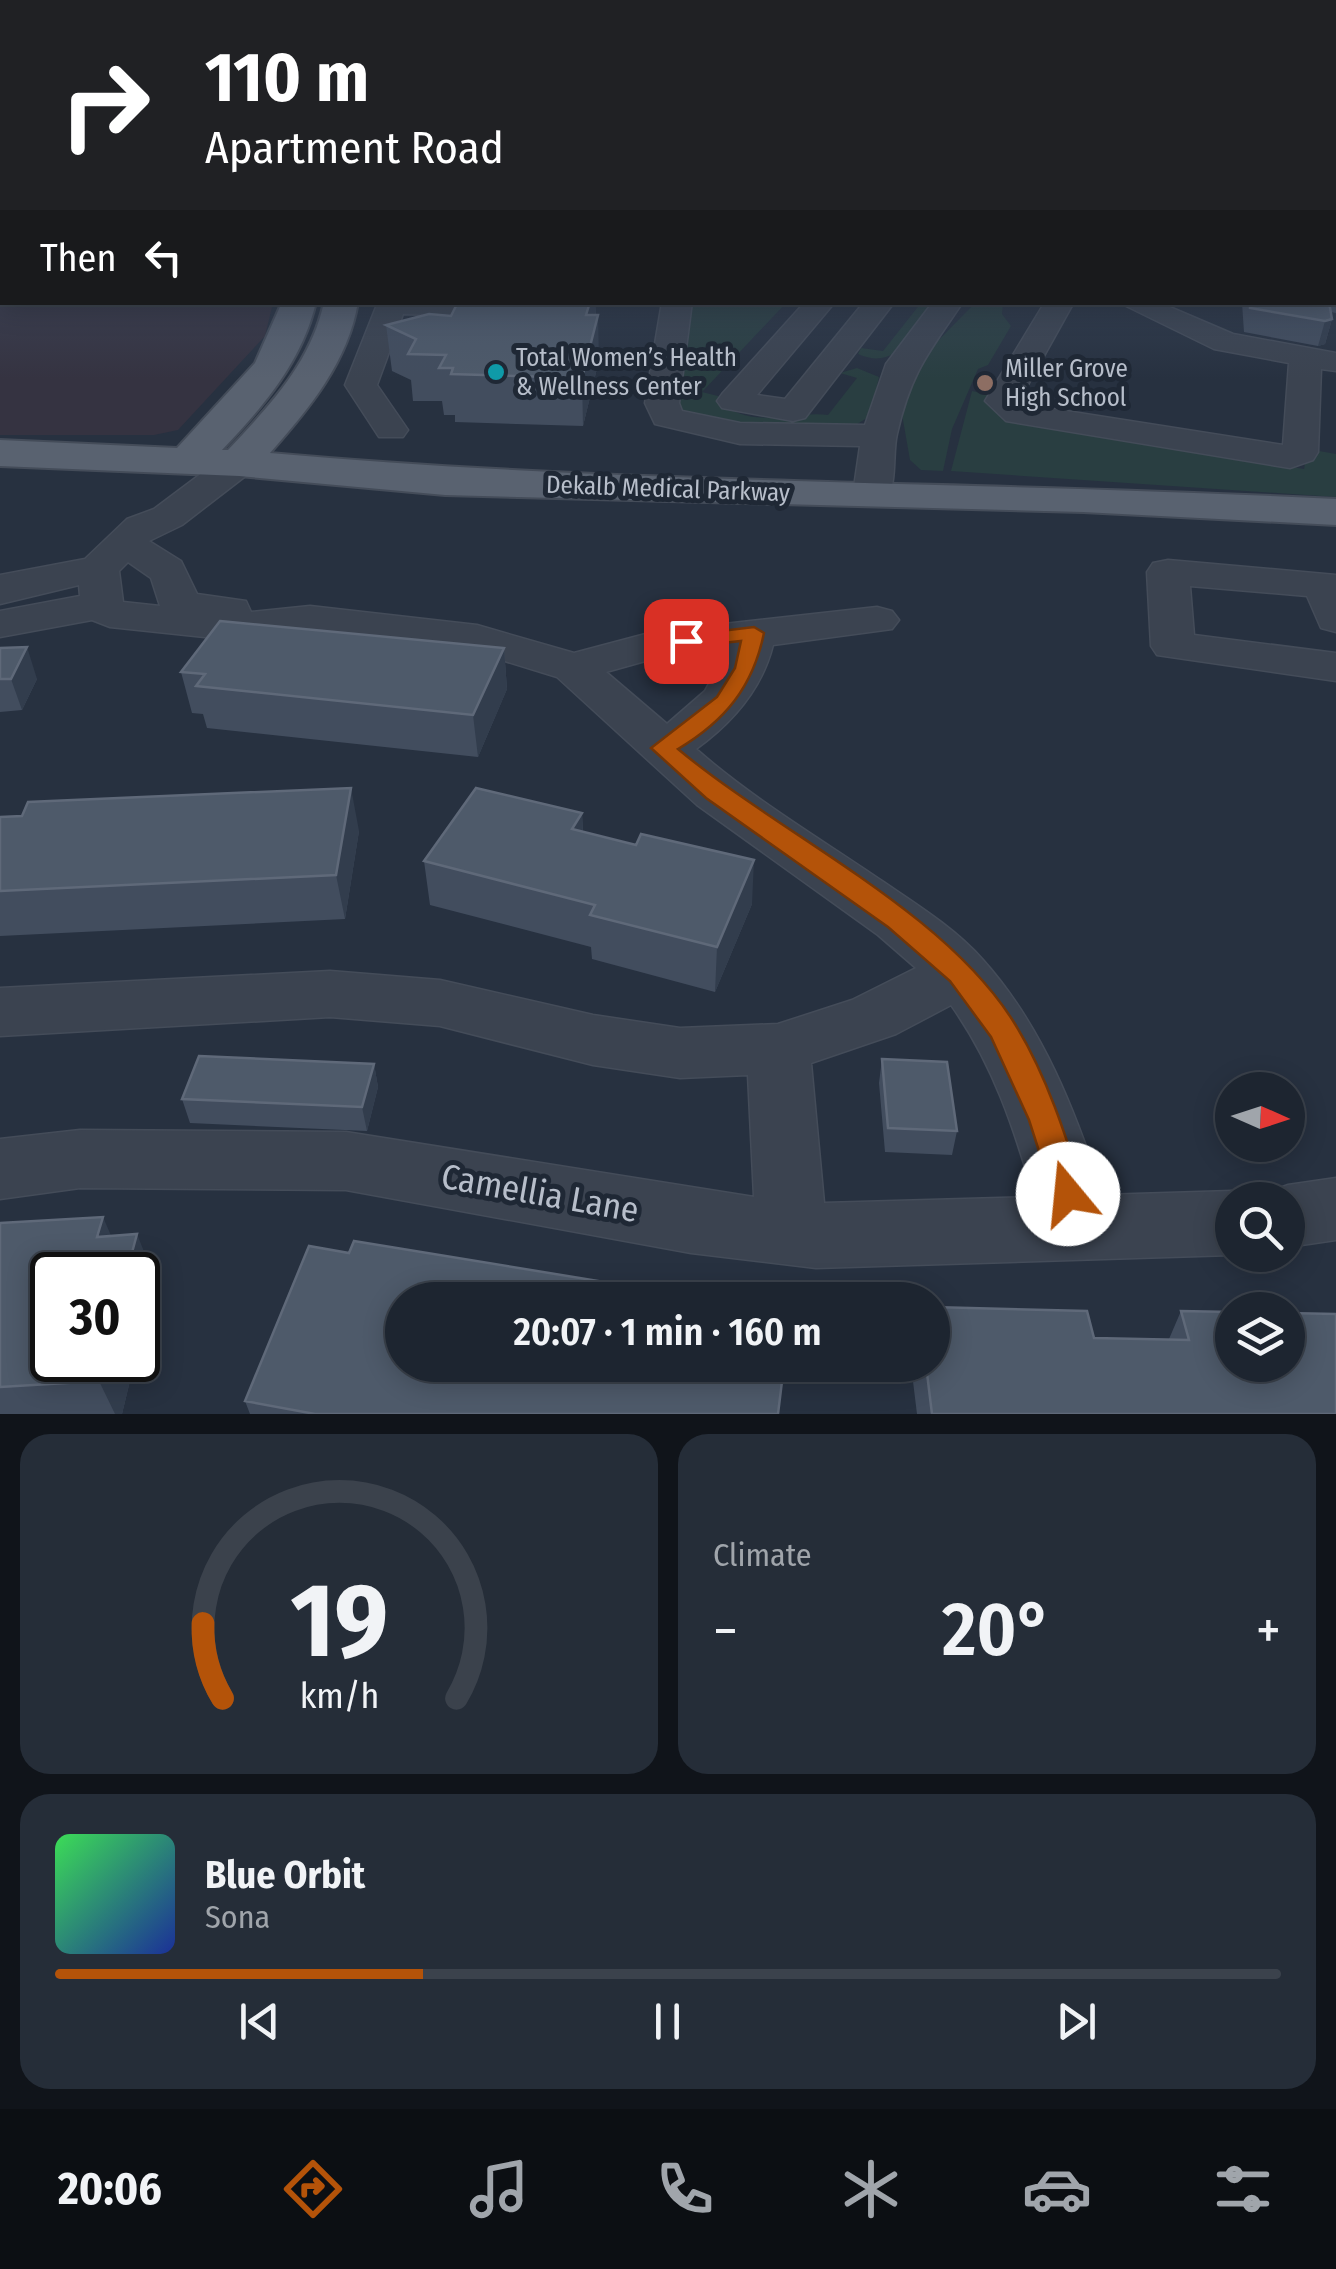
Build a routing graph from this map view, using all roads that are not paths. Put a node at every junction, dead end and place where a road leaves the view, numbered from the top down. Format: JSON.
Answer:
{"nodes":[{"id":1,"x":299,"y":305,"type":"edge"},
{"id":2,"x":342,"y":305,"type":"edge"},
{"id":3,"x":393,"y":305,"type":"edge"},
{"id":4,"x":414,"y":305,"type":"edge"},
{"id":5,"x":557,"y":305,"type":"edge"},
{"id":6,"x":678,"y":305,"type":"edge"},
{"id":7,"x":819,"y":305,"type":"edge"},
{"id":8,"x":877,"y":305,"type":"edge"},
{"id":9,"x":947,"y":305,"type":"edge"},
{"id":10,"x":1058,"y":305,"type":"edge"},
{"id":11,"x":1139,"y":305,"type":"edge"},
{"id":12,"x":455,"y":307,"type":"junction"},
{"id":13,"x":437,"y":341,"type":"edge"},
{"id":14,"x":407,"y":355,"type":"edge"},
{"id":15,"x":834,"y":359,"type":"junction"},
{"id":16,"x":1320,"y":361,"type":"edge"},
{"id":17,"x":370,"y":362,"type":"junction"},
{"id":18,"x":900,"y":369,"type":"junction"},
{"id":19,"x":391,"y":430,"type":"dead end"},
{"id":20,"x":878,"y":436,"type":"junction"},
{"id":21,"x":0,"y":453,"type":"edge"},
{"id":22,"x":187,"y":461,"type":"junction"},
{"id":23,"x":239,"y":464,"type":"junction"},
{"id":24,"x":872,"y":494,"type":"junction"},
{"id":25,"x":1336,"y":512,"type":"edge"},
{"id":26,"x":115,"y":572,"type":"junction"},
{"id":27,"x":0,"y":592,"type":"edge"},
{"id":28,"x":1336,"y":619,"type":"edge"},
{"id":29,"x":877,"y":620,"type":"dead end"},
{"id":30,"x":171,"y":623,"type":"junction"},
{"id":31,"x":0,"y":624,"type":"edge"},
{"id":32,"x":754,"y":633,"type":"junction"},
{"id":33,"x":573,"y":667,"type":"junction"},
{"id":34,"x":1336,"y":667,"type":"edge"},
{"id":35,"x":662,"y":748,"type":"junction"},
{"id":36,"x":960,"y":974,"type":"junction"},
{"id":37,"x":0,"y":1012,"type":"edge"},
{"id":38,"x":778,"y":1049,"type":"junction"},
{"id":39,"x":0,"y":1169,"type":"edge"},
{"id":40,"x":1336,"y":1209,"type":"edge"},
{"id":41,"x":1305,"y":1214,"type":"edge"},
{"id":42,"x":1215,"y":1223,"type":"edge"},
{"id":43,"x":1079,"y":1230,"type":"junction"},
{"id":44,"x":791,"y":1233,"type":"junction"}],
"edges":[{"from":1,"to":22,"type":"main road"},
{"from":2,"to":23,"type":"main road"},
{"from":3,"to":17,"type":"street"},
{"from":4,"to":12,"type":"street"},
{"from":5,"to":12,"type":"street"},
{"from":6,"to":20,"type":"street"},
{"from":7,"to":15,"type":"street"},
{"from":8,"to":15,"type":"street"},
{"from":9,"to":18,"type":"street"},
{"from":10,"to":16,"type":"street"},
{"from":11,"to":16,"type":"street"},
{"from":12,"to":13,"type":"street"},
{"from":14,"to":17,"type":"street"},
{"from":15,"to":18,"type":"street"},
{"from":17,"to":19,"type":"street"},
{"from":18,"to":20,"type":"street"},
{"from":20,"to":24,"type":"street"},
{"from":21,"to":22,"type":"main road","name":"Dekalb Medical Parkway"},
{"from":22,"to":23,"type":"main road","name":"Dekalb Medical Parkway"},
{"from":22,"to":26,"type":"street"},
{"from":23,"to":24,"type":"main road","name":"Dekalb Medical Parkway"},
{"from":23,"to":26,"type":"street"},
{"from":24,"to":25,"type":"main road","name":"Dekalb Medical Parkway"},
{"from":26,"to":27,"type":"street"},
{"from":26,"to":30,"type":"street"},
{"from":26,"to":30,"type":"street"},
{"from":26,"to":31,"type":"street"},
{"from":28,"to":34,"type":"street"},
{"from":29,"to":32,"type":"street"},
{"from":30,"to":33,"type":"street"},
{"from":32,"to":33,"type":"street"},
{"from":32,"to":35,"type":"street"},
{"from":33,"to":35,"type":"street"},
{"from":35,"to":36,"type":"street"},
{"from":36,"to":38,"type":"street"},
{"from":36,"to":43,"type":"street"},
{"from":37,"to":38,"type":"street"},
{"from":38,"to":44,"type":"street"},
{"from":39,"to":44,"type":"street","name":"Camellia Lane"},
{"from":40,"to":41,"type":"street"},
{"from":42,"to":43,"type":"street","name":"Camellia Lane"},
{"from":43,"to":44,"type":"street","name":"Camellia Lane"}]}
